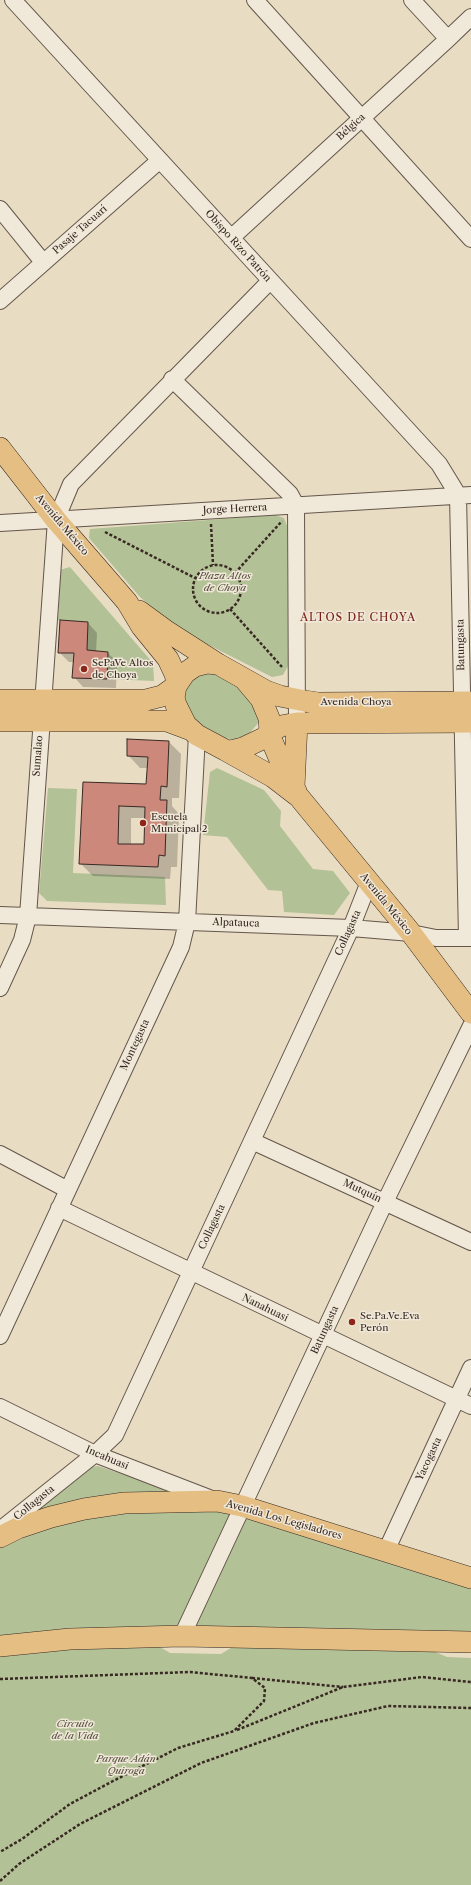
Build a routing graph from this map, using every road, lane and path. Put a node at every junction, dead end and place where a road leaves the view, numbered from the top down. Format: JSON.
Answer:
{"nodes":[{"id":1,"x":13,"y":0,"type":"edge"},
{"id":2,"x":255,"y":0,"type":"edge"},
{"id":3,"x":412,"y":0,"type":"edge"},
{"id":4,"x":471,"y":16,"type":"edge"},
{"id":5,"x":448,"y":39,"type":"junction"},
{"id":6,"x":362,"y":118,"type":"junction"},
{"id":7,"x":160,"y":160,"type":"junction"},
{"id":8,"x":0,"y":209,"type":"edge"},
{"id":9,"x":231,"y":238,"type":"junction"},
{"id":10,"x":471,"y":239,"type":"edge"},
{"id":11,"x":43,"y":262,"type":"junction"},
{"id":12,"x":270,"y":281,"type":"junction"},
{"id":13,"x":0,"y":301,"type":"edge"},
{"id":14,"x":172,"y":379,"type":"junction"},
{"id":15,"x":0,"y":448,"type":"edge"},
{"id":16,"x":465,"y":495,"type":"edge"},
{"id":17,"x":296,"y":505,"type":"junction"},
{"id":18,"x":210,"y":510,"type":"junction"},
{"id":19,"x":80,"y":518,"type":"junction"},
{"id":20,"x":56,"y":520,"type":"junction"},
{"id":21,"x":0,"y":523,"type":"edge"},
{"id":22,"x":213,"y":565,"type":"junction"},
{"id":23,"x":235,"y":573,"type":"junction"},
{"id":24,"x":195,"y":578,"type":"junction"},
{"id":25,"x":127,"y":602,"type":"junction"},
{"id":26,"x":230,"y":609,"type":"junction"},
{"id":27,"x":218,"y":664,"type":"junction"},
{"id":28,"x":245,"y":680,"type":"junction"},
{"id":29,"x":176,"y":684,"type":"junction"},
{"id":30,"x":296,"y":691,"type":"junction"},
{"id":31,"x":0,"y":700,"type":"edge"},
{"id":32,"x":42,"y":700,"type":"junction"},
{"id":33,"x":466,"y":712,"type":"edge"},
{"id":34,"x":0,"y":721,"type":"edge"},
{"id":35,"x":41,"y":721,"type":"junction"},
{"id":36,"x":297,"y":723,"type":"junction"},
{"id":37,"x":194,"y":732,"type":"junction"},
{"id":38,"x":270,"y":733,"type":"junction"},
{"id":39,"x":225,"y":750,"type":"junction"},
{"id":40,"x":296,"y":792,"type":"junction"},
{"id":41,"x":369,"y":882,"type":"junction"},
{"id":42,"x":0,"y":915,"type":"edge"},
{"id":43,"x":28,"y":916,"type":"junction"},
{"id":44,"x":187,"y":922,"type":"junction"},
{"id":45,"x":351,"y":928,"type":"junction"},
{"id":46,"x":411,"y":933,"type":"junction"},
{"id":47,"x":469,"y":938,"type":"edge"},
{"id":48,"x":0,"y":988,"type":"edge"},
{"id":49,"x":471,"y":1013,"type":"edge"},
{"id":50,"x":471,"y":1026,"type":"edge"},
{"id":51,"x":252,"y":1141,"type":"junction"},
{"id":52,"x":0,"y":1154,"type":"edge"},
{"id":53,"x":68,"y":1190,"type":"junction"},
{"id":54,"x":385,"y":1202,"type":"junction"},
{"id":55,"x":59,"y":1208,"type":"junction"},
{"id":56,"x":471,"y":1242,"type":"edge"},
{"id":57,"x":191,"y":1272,"type":"junction"},
{"id":58,"x":323,"y":1335,"type":"junction"},
{"id":59,"x":0,"y":1336,"type":"edge"},
{"id":60,"x":471,"y":1368,"type":"edge"},
{"id":61,"x":456,"y":1399,"type":"junction"},
{"id":62,"x":471,"y":1406,"type":"edge"},
{"id":63,"x":0,"y":1407,"type":"edge"},
{"id":64,"x":95,"y":1454,"type":"junction"},
{"id":65,"x":217,"y":1502,"type":"junction"},
{"id":66,"x":242,"y":1506,"type":"junction"},
{"id":67,"x":0,"y":1530,"type":"edge"},
{"id":68,"x":0,"y":1537,"type":"edge"},
{"id":69,"x":386,"y":1551,"type":"junction"},
{"id":70,"x":471,"y":1578,"type":"edge"},
{"id":71,"x":182,"y":1636,"type":"junction"},
{"id":72,"x":471,"y":1642,"type":"edge"},
{"id":73,"x":0,"y":1646,"type":"edge"},
{"id":74,"x":252,"y":1678,"type":"junction"},
{"id":75,"x":0,"y":1679,"type":"edge"},
{"id":76,"x":471,"y":1682,"type":"edge"},
{"id":77,"x":343,"y":1687,"type":"junction"},
{"id":78,"x":471,"y":1708,"type":"edge"},
{"id":79,"x":234,"y":1731,"type":"junction"},
{"id":80,"x":0,"y":1852,"type":"edge"},
{"id":81,"x":0,"y":1880,"type":"edge"}],
"edges":[{"from":1,"to":7,"type":"street","name":"Obispo Rizo Patrón"},
{"from":2,"to":6,"type":"street"},
{"from":3,"to":5,"type":"street"},
{"from":4,"to":5,"type":"street","name":"Bélgica"},
{"from":5,"to":6,"type":"street","name":"Bélgica"},
{"from":6,"to":9,"type":"street","name":"Bélgica"},
{"from":6,"to":10,"type":"street"},
{"from":7,"to":9,"type":"street","name":"Obispo Rizo Patrón"},
{"from":7,"to":11,"type":"street","name":"Pasaje Tacuarí"},
{"from":8,"to":11,"type":"street"},
{"from":9,"to":12,"type":"street","name":"Obispo Rizo Patrón"},
{"from":11,"to":13,"type":"street","name":"Pasaje Tacuarí"},
{"from":12,"to":14,"type":"street","name":"Sumalao"},
{"from":12,"to":16,"type":"street","name":"Obispo Rizo Patrón"},
{"from":14,"to":17,"type":"street"},
{"from":14,"to":20,"type":"street","name":"Sumalao"},
{"from":15,"to":20,"type":"main road","name":"Avenida México"},
{"from":16,"to":17,"type":"street","name":"Jorge Herrera"},
{"from":16,"to":33,"type":"street","name":"Batungasta"},
{"from":17,"to":18,"type":"street","name":"Jorge Herrera"},
{"from":17,"to":23,"type":"path"},
{"from":17,"to":30,"type":"street"},
{"from":18,"to":19,"type":"street","name":"Jorge Herrera"},
{"from":18,"to":22,"type":"path"},
{"from":19,"to":20,"type":"street","name":"Jorge Herrera"},
{"from":19,"to":24,"type":"path"},
{"from":20,"to":21,"type":"street","name":"Jorge Herrera"},
{"from":20,"to":25,"type":"main road","name":"Avenida México"},
{"from":20,"to":32,"type":"street","name":"Sumalao"},
{"from":22,"to":23,"type":"path"},
{"from":22,"to":24,"type":"path"},
{"from":23,"to":26,"type":"path"},
{"from":24,"to":26,"type":"path"},
{"from":25,"to":27,"type":"main road","name":"Avenida México"},
{"from":25,"to":29,"type":"main road","name":"Avenida México"},
{"from":26,"to":30,"type":"path"},
{"from":27,"to":28,"type":"main road"},
{"from":27,"to":29,"type":"main road"},
{"from":28,"to":30,"type":"main road","name":"Avenida Choya"},
{"from":28,"to":38,"type":"main road"},
{"from":29,"to":32,"type":"main road"},
{"from":29,"to":37,"type":"main road"},
{"from":30,"to":33,"type":"main road","name":"Avenida Choya"},
{"from":30,"to":36,"type":"street"},
{"from":31,"to":32,"type":"main road"},
{"from":32,"to":35,"type":"street","name":"Sumalao"},
{"from":33,"to":36,"type":"main road","name":"Avenida Choya"},
{"from":33,"to":47,"type":"street","name":"Batungasta"},
{"from":34,"to":35,"type":"main road"},
{"from":35,"to":37,"type":"main road"},
{"from":35,"to":43,"type":"street","name":"Sumalao"},
{"from":36,"to":38,"type":"main road","name":"Avenida Choya"},
{"from":36,"to":40,"type":"main road"},
{"from":37,"to":39,"type":"main road"},
{"from":37,"to":44,"type":"street","name":"Montegasta"},
{"from":38,"to":39,"type":"main road"},
{"from":38,"to":40,"type":"main road","name":"Avenida México"},
{"from":39,"to":40,"type":"main road","name":"Avenida México"},
{"from":40,"to":41,"type":"main road","name":"Avenida México"},
{"from":41,"to":45,"type":"street","name":"Collagasta"},
{"from":41,"to":46,"type":"main road","name":"Avenida México"},
{"from":42,"to":43,"type":"street","name":"Alpatauca"},
{"from":43,"to":44,"type":"street","name":"Alpatauca"},
{"from":43,"to":48,"type":"street","name":"Sumalao"},
{"from":44,"to":45,"type":"street","name":"Alpatauca"},
{"from":44,"to":53,"type":"street","name":"Montegasta"},
{"from":45,"to":46,"type":"street","name":"Alpatauca"},
{"from":45,"to":51,"type":"street","name":"Collagasta"},
{"from":46,"to":47,"type":"street","name":"Alpatauca"},
{"from":46,"to":49,"type":"main road","name":"Avenida México"},
{"from":50,"to":54,"type":"street","name":"Batungasta"},
{"from":51,"to":54,"type":"street","name":"Mutquín"},
{"from":51,"to":57,"type":"street","name":"Collagasta"},
{"from":52,"to":53,"type":"street"},
{"from":53,"to":55,"type":"street","name":"Montegasta"},
{"from":54,"to":56,"type":"street","name":"Mutquín"},
{"from":54,"to":58,"type":"street","name":"Batungasta"},
{"from":55,"to":57,"type":"street","name":"Nanahuasi"},
{"from":55,"to":59,"type":"street","name":"Montegasta"},
{"from":57,"to":58,"type":"street","name":"Nanahuasi"},
{"from":57,"to":64,"type":"street","name":"Collagasta"},
{"from":58,"to":61,"type":"street","name":"Nanahuasi"},
{"from":58,"to":66,"type":"street","name":"Batungasta"},
{"from":60,"to":61,"type":"street","name":"Yacogasta"},
{"from":61,"to":62,"type":"street","name":"Nanahuasi"},
{"from":61,"to":69,"type":"street","name":"Yacogasta"},
{"from":63,"to":64,"type":"street","name":"Incahuasi"},
{"from":64,"to":65,"type":"street","name":"Incahuasi"},
{"from":64,"to":67,"type":"street","name":"Collagasta"},
{"from":65,"to":66,"type":"main road","name":"Avenida Los Legisladores"},
{"from":65,"to":68,"type":"main road","name":"Avenida Los Legisladores"},
{"from":66,"to":69,"type":"main road","name":"Avenida Los Legisladores"},
{"from":66,"to":71,"type":"street","name":"Batungasta"},
{"from":69,"to":70,"type":"main road","name":"Avenida Los Legisladores"},
{"from":71,"to":72,"type":"main road"},
{"from":71,"to":73,"type":"main road"},
{"from":74,"to":75,"type":"path"},
{"from":74,"to":77,"type":"path"},
{"from":74,"to":79,"type":"path"},
{"from":76,"to":77,"type":"path"},
{"from":77,"to":79,"type":"path"},
{"from":78,"to":81,"type":"path"},
{"from":79,"to":80,"type":"path"}]}
